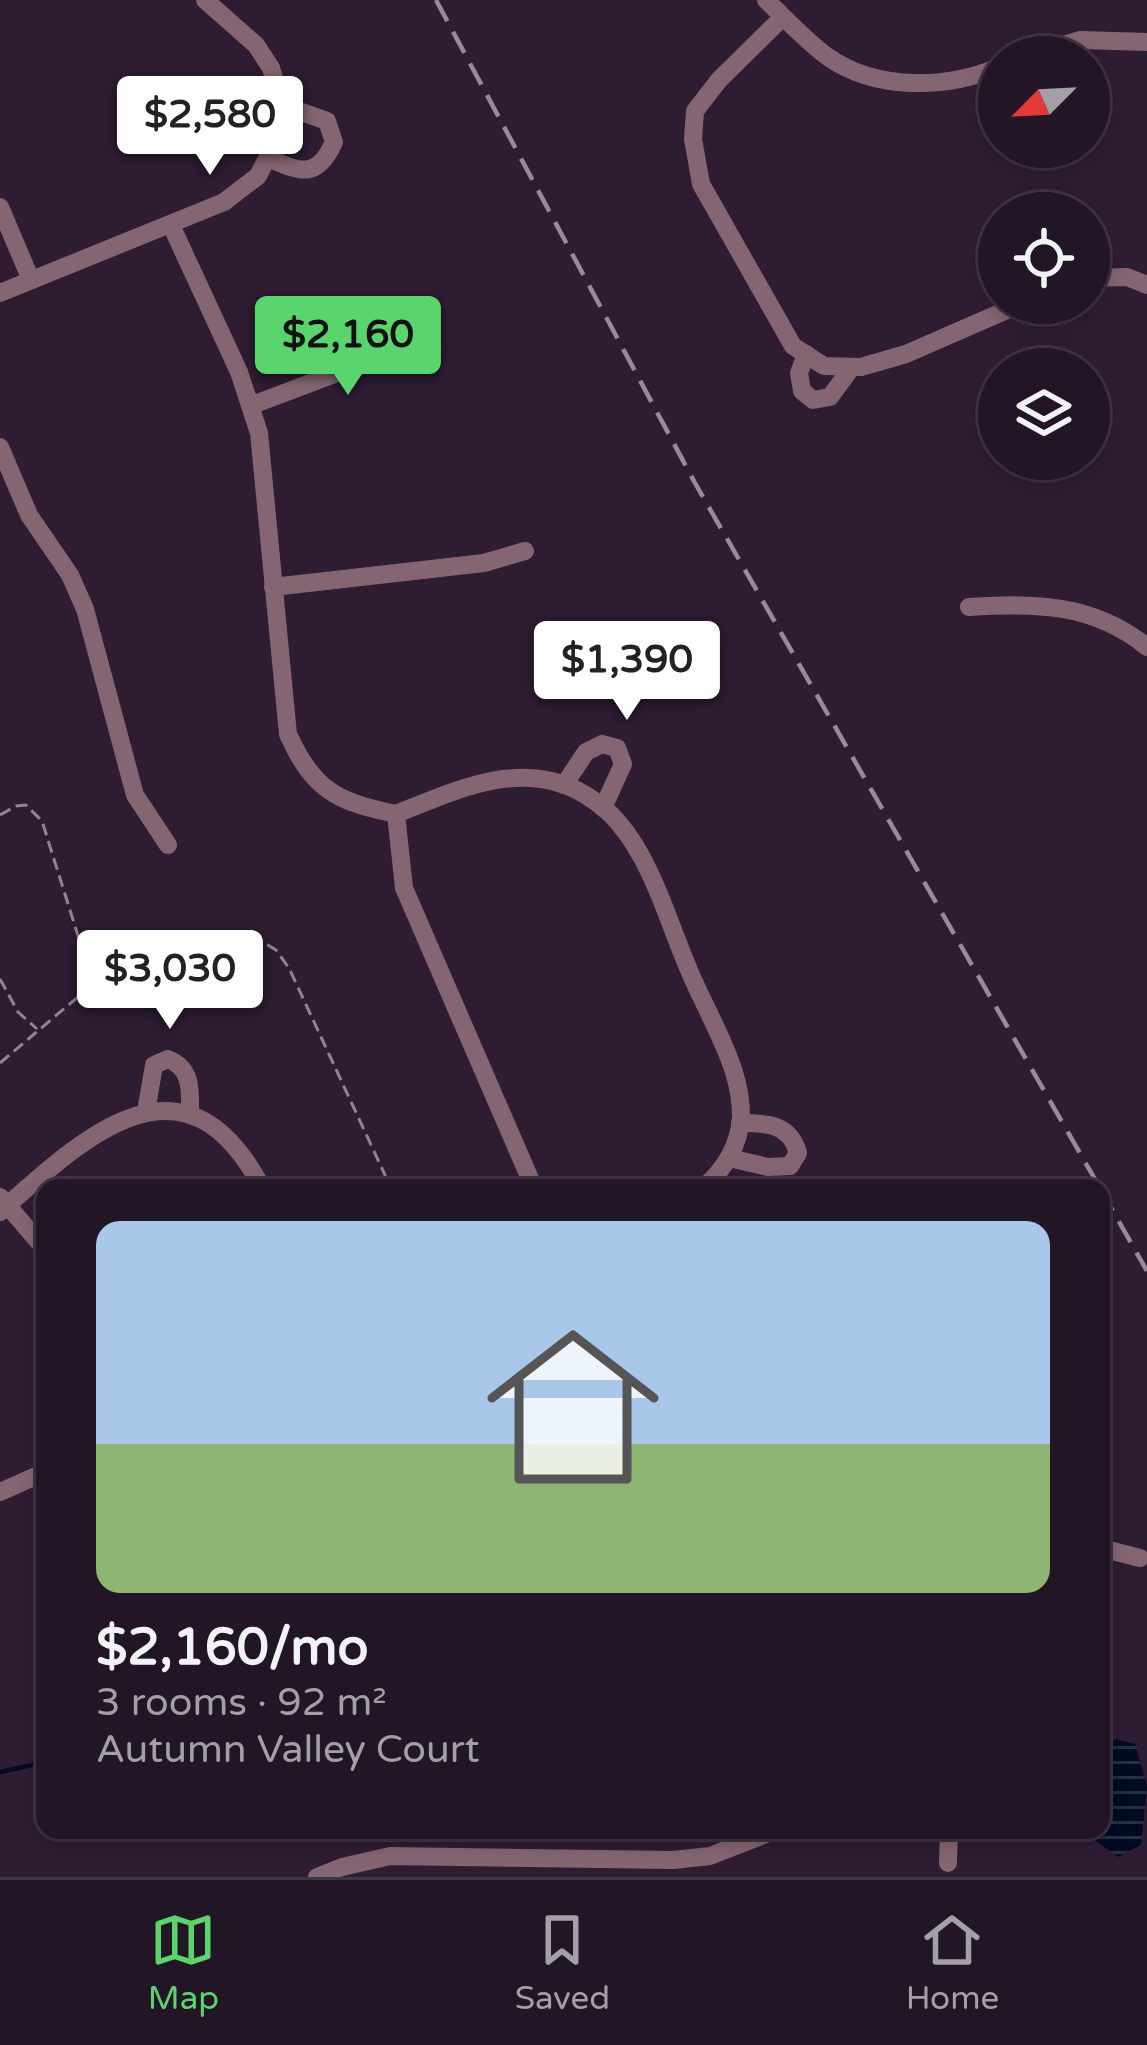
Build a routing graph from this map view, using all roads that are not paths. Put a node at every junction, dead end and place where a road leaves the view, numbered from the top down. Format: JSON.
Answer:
{"nodes":[{"id":1,"x":205,"y":0,"type":"edge"},
{"id":2,"x":766,"y":0,"type":"edge"},
{"id":3,"x":783,"y":16,"type":"junction"},
{"id":4,"x":1110,"y":41,"type":"edge"},
{"id":5,"x":1147,"y":42,"type":"edge"},
{"id":6,"x":978,"y":73,"type":"edge"},
{"id":7,"x":282,"y":105,"type":"junction"},
{"id":8,"x":268,"y":158,"type":"junction"},
{"id":9,"x":0,"y":207,"type":"edge"},
{"id":10,"x":171,"y":225,"type":"junction"},
{"id":11,"x":1110,"y":277,"type":"edge"},
{"id":12,"x":31,"y":280,"type":"junction"},
{"id":13,"x":1147,"y":285,"type":"edge"},
{"id":14,"x":0,"y":292,"type":"edge"},
{"id":15,"x":978,"y":323,"type":"edge"},
{"id":16,"x":432,"y":346,"type":"dead end"},
{"id":17,"x":806,"y":354,"type":"junction"},
{"id":18,"x":852,"y":367,"type":"junction"},
{"id":19,"x":252,"y":405,"type":"junction"},
{"id":20,"x":0,"y":447,"type":"edge"},
{"id":21,"x":525,"y":551,"type":"dead end"},
{"id":22,"x":273,"y":587,"type":"junction"},
{"id":23,"x":969,"y":608,"type":"dead end"},
{"id":24,"x":1147,"y":646,"type":"edge"},
{"id":25,"x":564,"y":785,"type":"junction"},
{"id":26,"x":604,"y":808,"type":"junction"},
{"id":27,"x":396,"y":814,"type":"junction"},
{"id":28,"x":168,"y":845,"type":"dead end"},
{"id":29,"x":146,"y":1112,"type":"junction"},
{"id":30,"x":190,"y":1115,"type":"junction"},
{"id":31,"x":740,"y":1123,"type":"junction"},
{"id":32,"x":729,"y":1158,"type":"junction"},
{"id":33,"x":256,"y":1179,"type":"edge"},
{"id":34,"x":530,"y":1179,"type":"edge"},
{"id":35,"x":713,"y":1179,"type":"edge"},
{"id":36,"x":2,"y":1205,"type":"edge"},
{"id":37,"x":36,"y":1241,"type":"edge"},
{"id":38,"x":36,"y":1476,"type":"edge"},
{"id":39,"x":0,"y":1492,"type":"edge"},
{"id":40,"x":1110,"y":1550,"type":"edge"},
{"id":41,"x":1140,"y":1558,"type":"dead end"},
{"id":42,"x":753,"y":1839,"type":"edge"},
{"id":43,"x":949,"y":1839,"type":"edge"},
{"id":44,"x":391,"y":1856,"type":"junction"},
{"id":45,"x":948,"y":1863,"type":"dead end"},
{"id":46,"x":610,"y":1869,"type":"edge"},
{"id":47,"x":317,"y":1877,"type":"edge"},
{"id":48,"x":393,"y":1877,"type":"edge"}],
"edges":[{"from":1,"to":7,"type":"street"},
{"from":2,"to":3,"type":"street"},
{"from":3,"to":6,"type":"street"},
{"from":3,"to":17,"type":"street"},
{"from":4,"to":5,"type":"street"},
{"from":7,"to":8,"type":"street"},
{"from":7,"to":8,"type":"street"},
{"from":8,"to":10,"type":"street"},
{"from":9,"to":12,"type":"street"},
{"from":10,"to":12,"type":"street"},
{"from":10,"to":19,"type":"street"},
{"from":11,"to":13,"type":"street"},
{"from":12,"to":14,"type":"street"},
{"from":15,"to":18,"type":"street"},
{"from":16,"to":19,"type":"street"},
{"from":17,"to":18,"type":"street"},
{"from":17,"to":18,"type":"street"},
{"from":19,"to":22,"type":"street"},
{"from":20,"to":28,"type":"street"},
{"from":21,"to":22,"type":"street"},
{"from":22,"to":27,"type":"street"},
{"from":23,"to":24,"type":"street"},
{"from":25,"to":26,"type":"street"},
{"from":25,"to":26,"type":"street"},
{"from":25,"to":27,"type":"street"},
{"from":26,"to":31,"type":"street"},
{"from":27,"to":34,"type":"street"},
{"from":29,"to":30,"type":"street"},
{"from":29,"to":30,"type":"street"},
{"from":29,"to":36,"type":"street"},
{"from":30,"to":33,"type":"street"},
{"from":31,"to":32,"type":"street"},
{"from":31,"to":32,"type":"street"},
{"from":32,"to":35,"type":"street"},
{"from":36,"to":37,"type":"street"},
{"from":38,"to":39,"type":"street"},
{"from":40,"to":41,"type":"street"},
{"from":42,"to":46,"type":"street"},
{"from":43,"to":45,"type":"street"},
{"from":44,"to":46,"type":"street"},
{"from":44,"to":47,"type":"street"},
{"from":44,"to":48,"type":"street"}]}
